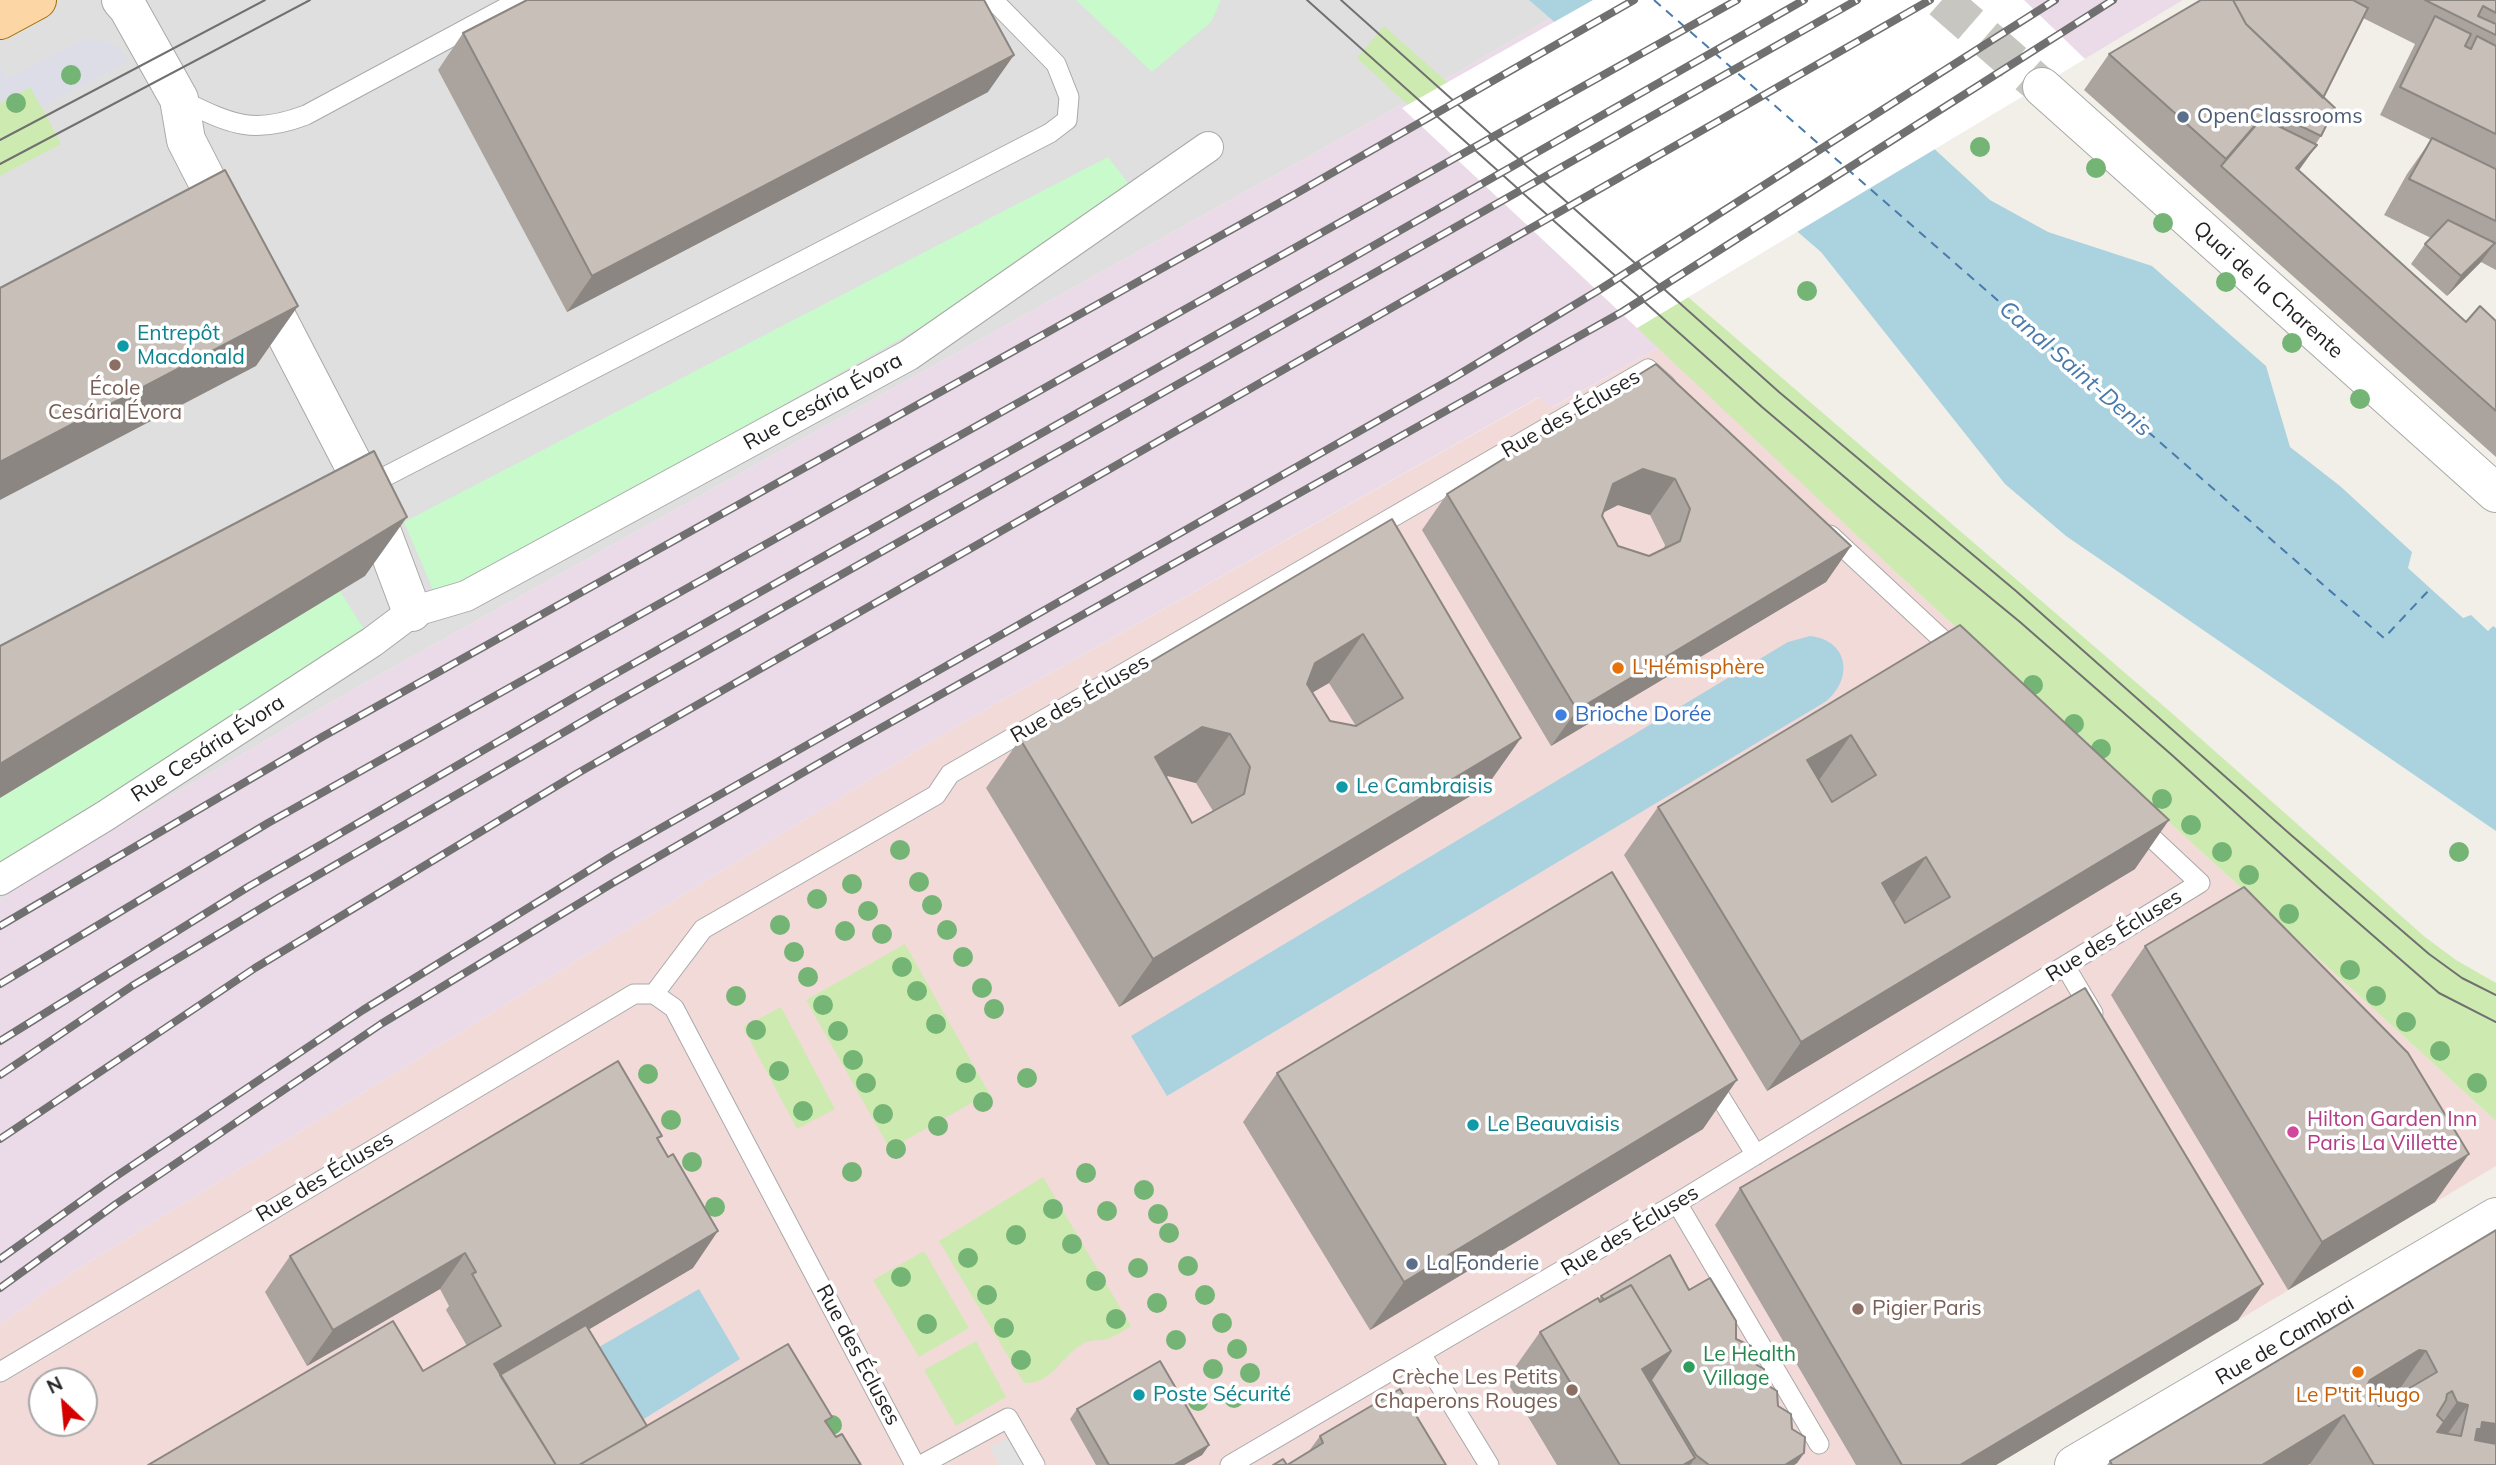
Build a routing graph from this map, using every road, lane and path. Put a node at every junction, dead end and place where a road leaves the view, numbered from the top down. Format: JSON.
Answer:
{"nodes":[{"id":1,"x":37,"y":0,"type":"edge"},
{"id":2,"x":121,"y":0,"type":"edge"},
{"id":3,"x":520,"y":0,"type":"edge"},
{"id":4,"x":993,"y":0,"type":"edge"},
{"id":5,"x":0,"y":20,"type":"edge"},
{"id":6,"x":2042,"y":87,"type":"tunnel mouth"},
{"id":7,"x":178,"y":99,"type":"junction"},
{"id":8,"x":1208,"y":147,"type":"dead end"},
{"id":9,"x":1678,"y":397,"type":"edge"},
{"id":10,"x":365,"y":487,"type":"junction"},
{"id":11,"x":2496,"y":493,"type":"edge"},
{"id":12,"x":1821,"y":527,"type":"edge"},
{"id":13,"x":412,"y":612,"type":"junction"},
{"id":14,"x":1977,"y":673,"type":"edge"},
{"id":15,"x":2119,"y":807,"type":"edge"},
{"id":16,"x":0,"y":880,"type":"edge"},
{"id":17,"x":2065,"y":966,"type":"junction"},
{"id":18,"x":654,"y":994,"type":"junction"},
{"id":19,"x":2106,"y":1035,"type":"edge"},
{"id":20,"x":1699,"y":1062,"type":"edge"},
{"id":21,"x":1756,"y":1155,"type":"junction"},
{"id":22,"x":1676,"y":1203,"type":"junction"},
{"id":23,"x":2496,"y":1217,"type":"edge"},
{"id":24,"x":1421,"y":1354,"type":"junction"},
{"id":25,"x":0,"y":1372,"type":"edge"},
{"id":26,"x":1819,"y":1444,"type":"dead end"},
{"id":27,"x":915,"y":1465,"type":"edge"},
{"id":28,"x":921,"y":1465,"type":"edge"},
{"id":29,"x":1035,"y":1465,"type":"edge"},
{"id":30,"x":1230,"y":1465,"type":"edge"},
{"id":31,"x":1489,"y":1465,"type":"edge"},
{"id":32,"x":2074,"y":1465,"type":"edge"}],
"edges":[{"from":1,"to":5,"type":"main road"},
{"from":2,"to":7,"type":"street"},
{"from":3,"to":7,"type":"lane"},
{"from":4,"to":10,"type":"lane"},
{"from":6,"to":11,"type":"street","name":"Quai de la Charente"},
{"from":7,"to":10,"type":"street"},
{"from":8,"to":13,"type":"street","name":"Rue Cesária Évora"},
{"from":9,"to":18,"type":"lane","name":"Rue des Écluses"},
{"from":10,"to":13,"type":"street"},
{"from":12,"to":14,"type":"lane"},
{"from":13,"to":16,"type":"street","name":"Rue Cesária Évora"},
{"from":15,"to":17,"type":"lane","name":"Rue des Écluses"},
{"from":17,"to":19,"type":"lane"},
{"from":17,"to":21,"type":"lane","name":"Rue des Écluses"},
{"from":18,"to":25,"type":"lane","name":"Rue des Écluses"},
{"from":18,"to":27,"type":"lane","name":"Rue des Écluses"},
{"from":20,"to":21,"type":"lane"},
{"from":21,"to":22,"type":"lane","name":"Rue des Écluses"},
{"from":22,"to":24,"type":"lane","name":"Rue des Écluses"},
{"from":22,"to":26,"type":"lane"},
{"from":23,"to":32,"type":"street","name":"Rue de Cambrai"},
{"from":24,"to":30,"type":"lane","name":"Rue des Écluses"},
{"from":24,"to":31,"type":"lane"},
{"from":28,"to":29,"type":"lane"}]}
